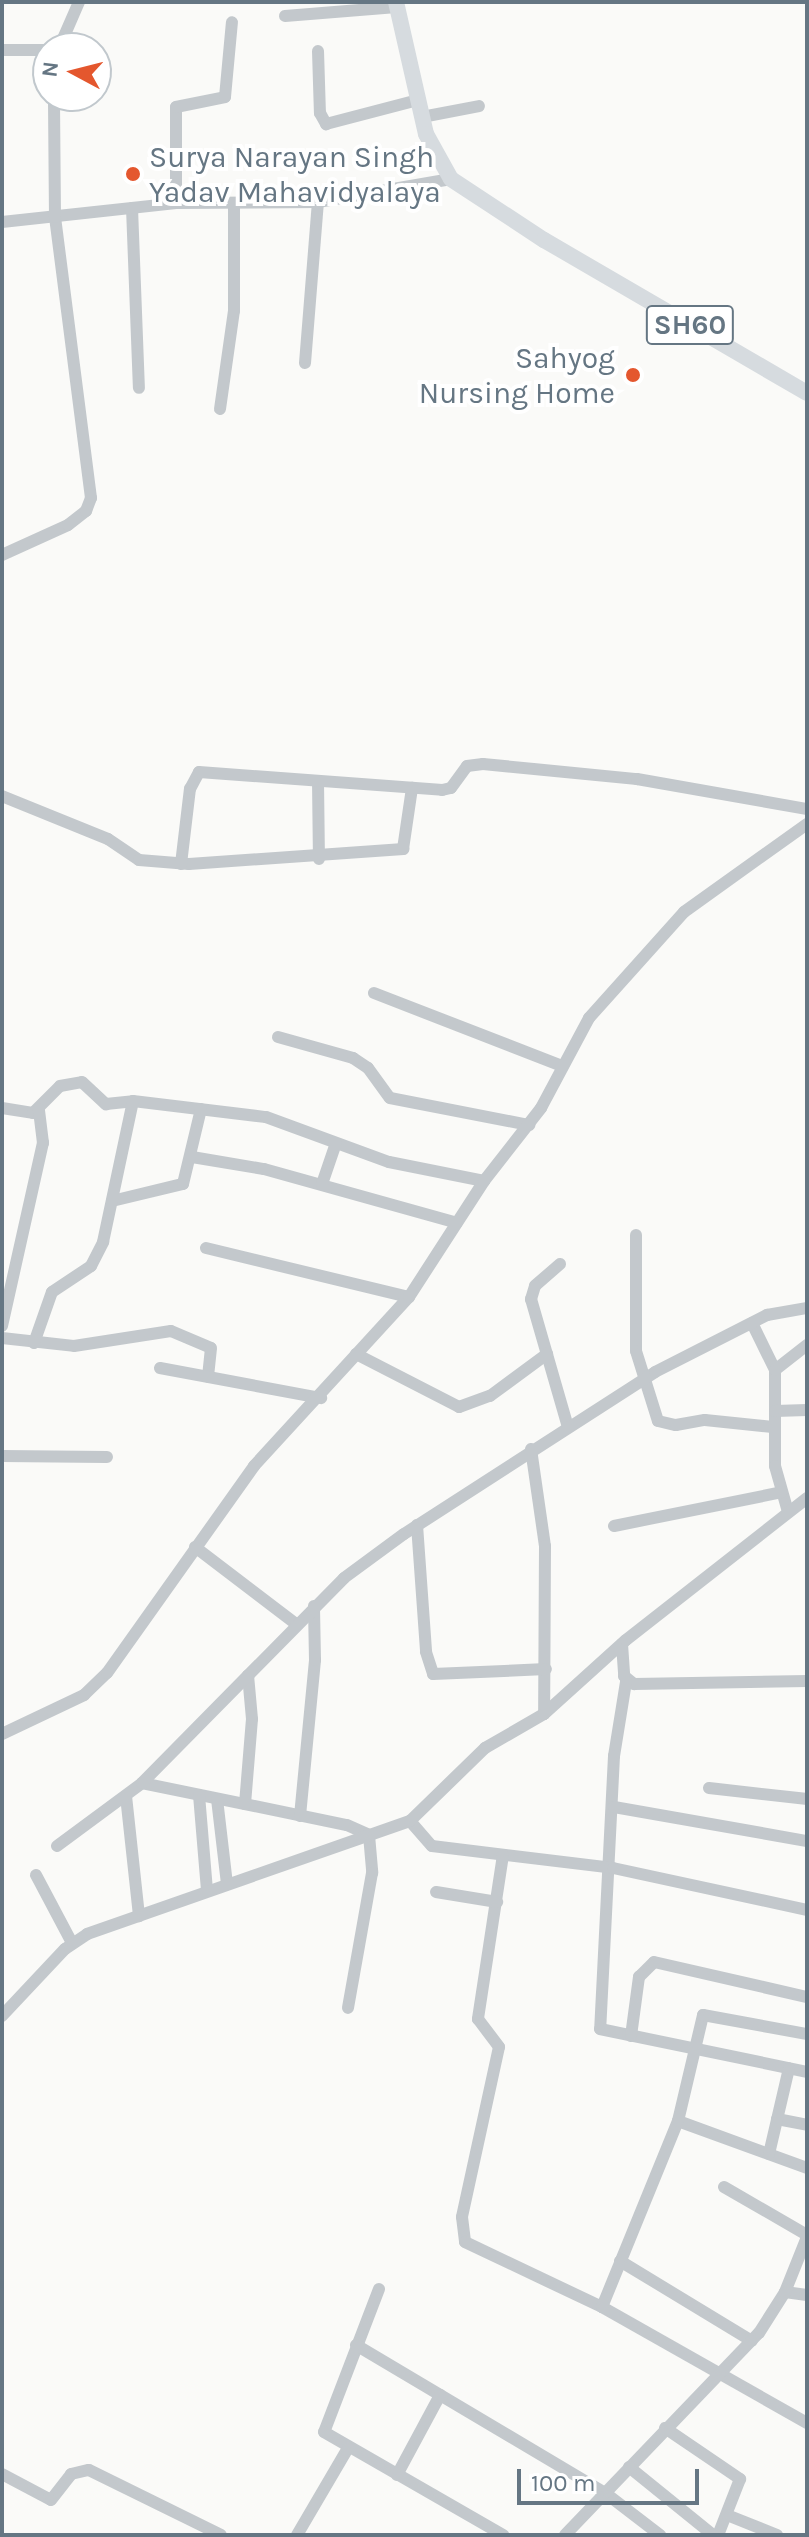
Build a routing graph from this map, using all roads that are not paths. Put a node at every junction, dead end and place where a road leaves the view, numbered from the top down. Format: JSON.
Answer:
{"nodes":[{"id":1,"x":79,"y":2,"type":"edge"},
{"id":2,"x":396,"y":5,"type":"edge"},
{"id":3,"x":285,"y":16,"type":"dead end"},
{"id":4,"x":232,"y":22,"type":"dead end"},
{"id":5,"x":66,"y":32,"type":"edge"},
{"id":6,"x":2,"y":50,"type":"edge"},
{"id":7,"x":32,"y":50,"type":"edge"},
{"id":8,"x":318,"y":51,"type":"dead end"},
{"id":9,"x":418,"y":100,"type":"junction"},
{"id":10,"x":479,"y":106,"type":"dead end"},
{"id":11,"x":54,"y":112,"type":"edge"},
{"id":12,"x":422,"y":117,"type":"junction"},
{"id":13,"x":451,"y":179,"type":"junction"},
{"id":14,"x":318,"y":202,"type":"junction"},
{"id":15,"x":176,"y":203,"type":"junction"},
{"id":16,"x":234,"y":203,"type":"junction"},
{"id":17,"x":132,"y":208,"type":"junction"},
{"id":18,"x":55,"y":217,"type":"junction"},
{"id":19,"x":2,"y":222,"type":"edge"},
{"id":20,"x":305,"y":363,"type":"dead end"},
{"id":21,"x":139,"y":388,"type":"dead end"},
{"id":22,"x":800,"y":389,"type":"edge"},
{"id":23,"x":220,"y":409,"type":"dead end"},
{"id":24,"x":2,"y":555,"type":"edge"},
{"id":25,"x":318,"y":781,"type":"junction"},
{"id":26,"x":412,"y":788,"type":"junction"},
{"id":27,"x":2,"y":796,"type":"edge"},
{"id":28,"x":807,"y":809,"type":"edge"},
{"id":29,"x":807,"y":824,"type":"edge"},
{"id":30,"x":319,"y":859,"type":"junction"},
{"id":31,"x":181,"y":864,"type":"junction"},
{"id":32,"x":374,"y":993,"type":"dead end"},
{"id":33,"x":278,"y":1037,"type":"dead end"},
{"id":34,"x":562,"y":1066,"type":"junction"},
{"id":35,"x":133,"y":1101,"type":"junction"},
{"id":36,"x":2,"y":1108,"type":"edge"},
{"id":37,"x":39,"y":1109,"type":"junction"},
{"id":38,"x":201,"y":1109,"type":"junction"},
{"id":39,"x":529,"y":1125,"type":"junction"},
{"id":40,"x":336,"y":1143,"type":"junction"},
{"id":41,"x":192,"y":1157,"type":"junction"},
{"id":42,"x":484,"y":1181,"type":"junction"},
{"id":43,"x":322,"y":1184,"type":"junction"},
{"id":44,"x":112,"y":1201,"type":"junction"},
{"id":45,"x":457,"y":1223,"type":"junction"},
{"id":46,"x":636,"y":1235,"type":"dead end"},
{"id":47,"x":206,"y":1248,"type":"dead end"},
{"id":48,"x":560,"y":1264,"type":"dead end"},
{"id":49,"x":409,"y":1297,"type":"junction"},
{"id":50,"x":807,"y":1308,"type":"edge"},
{"id":51,"x":752,"y":1323,"type":"junction"},
{"id":52,"x":2,"y":1326,"type":"edge"},
{"id":53,"x":2,"y":1338,"type":"edge"},
{"id":54,"x":34,"y":1343,"type":"junction"},
{"id":55,"x":807,"y":1345,"type":"edge"},
{"id":56,"x":356,"y":1354,"type":"junction"},
{"id":57,"x":547,"y":1354,"type":"junction"},
{"id":58,"x":160,"y":1368,"type":"dead end"},
{"id":59,"x":775,"y":1370,"type":"junction"},
{"id":60,"x":208,"y":1377,"type":"junction"},
{"id":61,"x":641,"y":1381,"type":"junction"},
{"id":62,"x":321,"y":1398,"type":"junction"},
{"id":63,"x":807,"y":1410,"type":"edge"},
{"id":64,"x":775,"y":1411,"type":"junction"},
{"id":65,"x":568,"y":1427,"type":"junction"},
{"id":66,"x":773,"y":1427,"type":"junction"},
{"id":67,"x":531,"y":1449,"type":"junction"},
{"id":68,"x":2,"y":1456,"type":"edge"},
{"id":69,"x":107,"y":1457,"type":"dead end"},
{"id":70,"x":782,"y":1492,"type":"junction"},
{"id":71,"x":807,"y":1498,"type":"edge"},
{"id":72,"x":788,"y":1512,"type":"junction"},
{"id":73,"x":417,"y":1525,"type":"junction"},
{"id":74,"x":614,"y":1526,"type":"dead end"},
{"id":75,"x":195,"y":1547,"type":"junction"},
{"id":76,"x":314,"y":1606,"type":"junction"},
{"id":77,"x":296,"y":1624,"type":"junction"},
{"id":78,"x":622,"y":1644,"type":"junction"},
{"id":79,"x":546,"y":1669,"type":"junction"},
{"id":80,"x":248,"y":1675,"type":"junction"},
{"id":81,"x":807,"y":1681,"type":"edge"},
{"id":82,"x":626,"y":1682,"type":"junction"},
{"id":83,"x":544,"y":1714,"type":"junction"},
{"id":84,"x":2,"y":1734,"type":"edge"},
{"id":85,"x":142,"y":1783,"type":"junction"},
{"id":86,"x":709,"y":1788,"type":"dead end"},
{"id":87,"x":199,"y":1795,"type":"junction"},
{"id":88,"x":126,"y":1796,"type":"junction"},
{"id":89,"x":217,"y":1799,"type":"junction"},
{"id":90,"x":807,"y":1799,"type":"edge"},
{"id":91,"x":245,"y":1804,"type":"junction"},
{"id":92,"x":614,"y":1807,"type":"junction"},
{"id":93,"x":300,"y":1816,"type":"junction"},
{"id":94,"x":410,"y":1821,"type":"junction"},
{"id":95,"x":369,"y":1835,"type":"junction"},
{"id":96,"x":807,"y":1841,"type":"edge"},
{"id":97,"x":57,"y":1846,"type":"dead end"},
{"id":98,"x":503,"y":1855,"type":"junction"},
{"id":99,"x":613,"y":1868,"type":"junction"},
{"id":100,"x":36,"y":1875,"type":"dead end"},
{"id":101,"x":227,"y":1884,"type":"junction"},
{"id":102,"x":207,"y":1891,"type":"junction"},
{"id":103,"x":436,"y":1892,"type":"dead end"},
{"id":104,"x":497,"y":1902,"type":"junction"},
{"id":105,"x":807,"y":1910,"type":"edge"},
{"id":106,"x":139,"y":1916,"type":"junction"},
{"id":107,"x":72,"y":1943,"type":"junction"},
{"id":108,"x":807,"y":1997,"type":"edge"},
{"id":109,"x":348,"y":2008,"type":"dead end"},
{"id":110,"x":2,"y":2016,"type":"edge"},
{"id":111,"x":807,"y":2034,"type":"edge"},
{"id":112,"x":631,"y":2036,"type":"junction"},
{"id":113,"x":694,"y":2048,"type":"junction"},
{"id":114,"x":789,"y":2068,"type":"junction"},
{"id":115,"x":807,"y":2072,"type":"edge"},
{"id":116,"x":777,"y":2119,"type":"junction"},
{"id":117,"x":678,"y":2121,"type":"junction"},
{"id":118,"x":807,"y":2125,"type":"edge"},
{"id":119,"x":769,"y":2154,"type":"junction"},
{"id":120,"x":807,"y":2168,"type":"edge"},
{"id":121,"x":724,"y":2187,"type":"dead end"},
{"id":122,"x":807,"y":2236,"type":"edge"},
{"id":123,"x":620,"y":2261,"type":"junction"},
{"id":124,"x":379,"y":2289,"type":"dead end"},
{"id":125,"x":785,"y":2292,"type":"junction"},
{"id":126,"x":807,"y":2295,"type":"edge"},
{"id":127,"x":602,"y":2307,"type":"junction"},
{"id":128,"x":752,"y":2341,"type":"junction"},
{"id":129,"x":356,"y":2345,"type":"junction"},
{"id":130,"x":722,"y":2372,"type":"junction"},
{"id":131,"x":440,"y":2395,"type":"junction"},
{"id":132,"x":807,"y":2423,"type":"edge"},
{"id":133,"x":665,"y":2428,"type":"junction"},
{"id":134,"x":348,"y":2448,"type":"junction"},
{"id":135,"x":629,"y":2467,"type":"junction"},
{"id":136,"x":2,"y":2474,"type":"edge"},
{"id":137,"x":397,"y":2475,"type":"junction"},
{"id":138,"x":604,"y":2492,"type":"junction"},
{"id":139,"x":727,"y":2515,"type":"junction"},
{"id":140,"x":221,"y":2535,"type":"edge"},
{"id":141,"x":297,"y":2535,"type":"edge"},
{"id":142,"x":503,"y":2535,"type":"edge"},
{"id":143,"x":565,"y":2535,"type":"edge"},
{"id":144,"x":660,"y":2535,"type":"edge"},
{"id":145,"x":715,"y":2535,"type":"edge"},
{"id":146,"x":777,"y":2535,"type":"edge"}],
"edges":[{"from":1,"to":5,"type":"street"},
{"from":2,"to":3,"type":"street"},
{"from":2,"to":9,"type":"main road"},
{"from":4,"to":15,"type":"street"},
{"from":6,"to":7,"type":"street"},
{"from":8,"to":9,"type":"street"},
{"from":9,"to":12,"type":"main road"},
{"from":10,"to":12,"type":"street"},
{"from":11,"to":18,"type":"street"},
{"from":12,"to":13,"type":"main road"},
{"from":13,"to":14,"type":"street"},
{"from":13,"to":22,"type":"main road","number":"SH60"},
{"from":14,"to":16,"type":"street"},
{"from":14,"to":20,"type":"street"},
{"from":15,"to":16,"type":"street"},
{"from":15,"to":17,"type":"street"},
{"from":16,"to":23,"type":"street"},
{"from":17,"to":18,"type":"street"},
{"from":17,"to":21,"type":"street"},
{"from":18,"to":19,"type":"street"},
{"from":18,"to":24,"type":"street"},
{"from":25,"to":26,"type":"street"},
{"from":25,"to":30,"type":"street"},
{"from":25,"to":31,"type":"street"},
{"from":26,"to":28,"type":"street"},
{"from":26,"to":30,"type":"street"},
{"from":27,"to":31,"type":"street"},
{"from":29,"to":34,"type":"street"},
{"from":30,"to":31,"type":"street"},
{"from":32,"to":34,"type":"street"},
{"from":33,"to":39,"type":"street"},
{"from":34,"to":39,"type":"street"},
{"from":35,"to":37,"type":"street"},
{"from":35,"to":38,"type":"street"},
{"from":35,"to":44,"type":"street"},
{"from":36,"to":37,"type":"street"},
{"from":37,"to":52,"type":"street"},
{"from":38,"to":40,"type":"street"},
{"from":38,"to":41,"type":"street"},
{"from":39,"to":42,"type":"street"},
{"from":40,"to":42,"type":"street"},
{"from":40,"to":43,"type":"street"},
{"from":41,"to":43,"type":"street"},
{"from":41,"to":44,"type":"street"},
{"from":42,"to":45,"type":"street"},
{"from":43,"to":45,"type":"street"},
{"from":44,"to":54,"type":"street"},
{"from":45,"to":49,"type":"street"},
{"from":46,"to":61,"type":"street"},
{"from":47,"to":49,"type":"street"},
{"from":48,"to":57,"type":"street"},
{"from":49,"to":56,"type":"street"},
{"from":50,"to":51,"type":"street"},
{"from":51,"to":59,"type":"street"},
{"from":51,"to":61,"type":"street"},
{"from":53,"to":54,"type":"street"},
{"from":54,"to":60,"type":"street"},
{"from":55,"to":59,"type":"street"},
{"from":56,"to":57,"type":"street"},
{"from":56,"to":62,"type":"street"},
{"from":57,"to":65,"type":"street"},
{"from":58,"to":60,"type":"street"},
{"from":59,"to":64,"type":"street"},
{"from":60,"to":62,"type":"street"},
{"from":61,"to":65,"type":"street"},
{"from":61,"to":66,"type":"street"},
{"from":62,"to":75,"type":"street"},
{"from":63,"to":64,"type":"street"},
{"from":64,"to":66,"type":"street"},
{"from":65,"to":67,"type":"street"},
{"from":66,"to":70,"type":"street"},
{"from":67,"to":73,"type":"street"},
{"from":67,"to":79,"type":"street"},
{"from":68,"to":69,"type":"street"},
{"from":70,"to":72,"type":"street"},
{"from":70,"to":74,"type":"street"},
{"from":71,"to":72,"type":"street"},
{"from":72,"to":78,"type":"street"},
{"from":73,"to":76,"type":"street"},
{"from":73,"to":79,"type":"street"},
{"from":75,"to":77,"type":"street"},
{"from":75,"to":84,"type":"street"},
{"from":76,"to":77,"type":"street"},
{"from":76,"to":93,"type":"street"},
{"from":77,"to":80,"type":"street"},
{"from":78,"to":82,"type":"street"},
{"from":78,"to":83,"type":"street"},
{"from":79,"to":83,"type":"street"},
{"from":80,"to":85,"type":"street"},
{"from":80,"to":91,"type":"street"},
{"from":81,"to":82,"type":"street"},
{"from":82,"to":92,"type":"street"},
{"from":83,"to":94,"type":"street"},
{"from":85,"to":87,"type":"street"},
{"from":85,"to":88,"type":"street"},
{"from":86,"to":90,"type":"street"},
{"from":87,"to":89,"type":"street"},
{"from":87,"to":102,"type":"street"},
{"from":88,"to":97,"type":"street"},
{"from":88,"to":106,"type":"street"},
{"from":89,"to":91,"type":"street"},
{"from":89,"to":101,"type":"street"},
{"from":91,"to":93,"type":"street"},
{"from":92,"to":96,"type":"street"},
{"from":92,"to":99,"type":"street"},
{"from":93,"to":95,"type":"street"},
{"from":94,"to":95,"type":"street"},
{"from":94,"to":98,"type":"street"},
{"from":95,"to":101,"type":"street"},
{"from":95,"to":109,"type":"street"},
{"from":98,"to":99,"type":"street"},
{"from":98,"to":104,"type":"street"},
{"from":99,"to":105,"type":"street"},
{"from":99,"to":112,"type":"street"},
{"from":100,"to":107,"type":"street"},
{"from":101,"to":102,"type":"street"},
{"from":102,"to":106,"type":"street"},
{"from":103,"to":104,"type":"street"},
{"from":104,"to":127,"type":"street"},
{"from":106,"to":107,"type":"street"},
{"from":107,"to":110,"type":"street"},
{"from":108,"to":112,"type":"street"},
{"from":111,"to":113,"type":"street"},
{"from":112,"to":113,"type":"street"},
{"from":113,"to":114,"type":"street"},
{"from":113,"to":117,"type":"street"},
{"from":114,"to":115,"type":"street"},
{"from":114,"to":116,"type":"street"},
{"from":116,"to":118,"type":"street"},
{"from":116,"to":119,"type":"street"},
{"from":117,"to":119,"type":"street"},
{"from":117,"to":123,"type":"street"},
{"from":119,"to":120,"type":"street"},
{"from":121,"to":122,"type":"street"},
{"from":122,"to":125,"type":"street"},
{"from":123,"to":127,"type":"street"},
{"from":123,"to":128,"type":"street"},
{"from":124,"to":129,"type":"street"},
{"from":125,"to":126,"type":"street"},
{"from":125,"to":128,"type":"street"},
{"from":127,"to":130,"type":"street"},
{"from":128,"to":130,"type":"street"},
{"from":129,"to":131,"type":"street"},
{"from":129,"to":134,"type":"street"},
{"from":130,"to":132,"type":"street"},
{"from":130,"to":133,"type":"street"},
{"from":131,"to":137,"type":"street"},
{"from":131,"to":138,"type":"street"},
{"from":133,"to":135,"type":"street"},
{"from":133,"to":139,"type":"street"},
{"from":134,"to":137,"type":"street"},
{"from":134,"to":141,"type":"street"},
{"from":135,"to":138,"type":"street"},
{"from":135,"to":145,"type":"street"},
{"from":136,"to":140,"type":"street"},
{"from":137,"to":142,"type":"street"},
{"from":138,"to":143,"type":"street"},
{"from":138,"to":144,"type":"street"},
{"from":139,"to":145,"type":"street"},
{"from":139,"to":146,"type":"street"}]}
